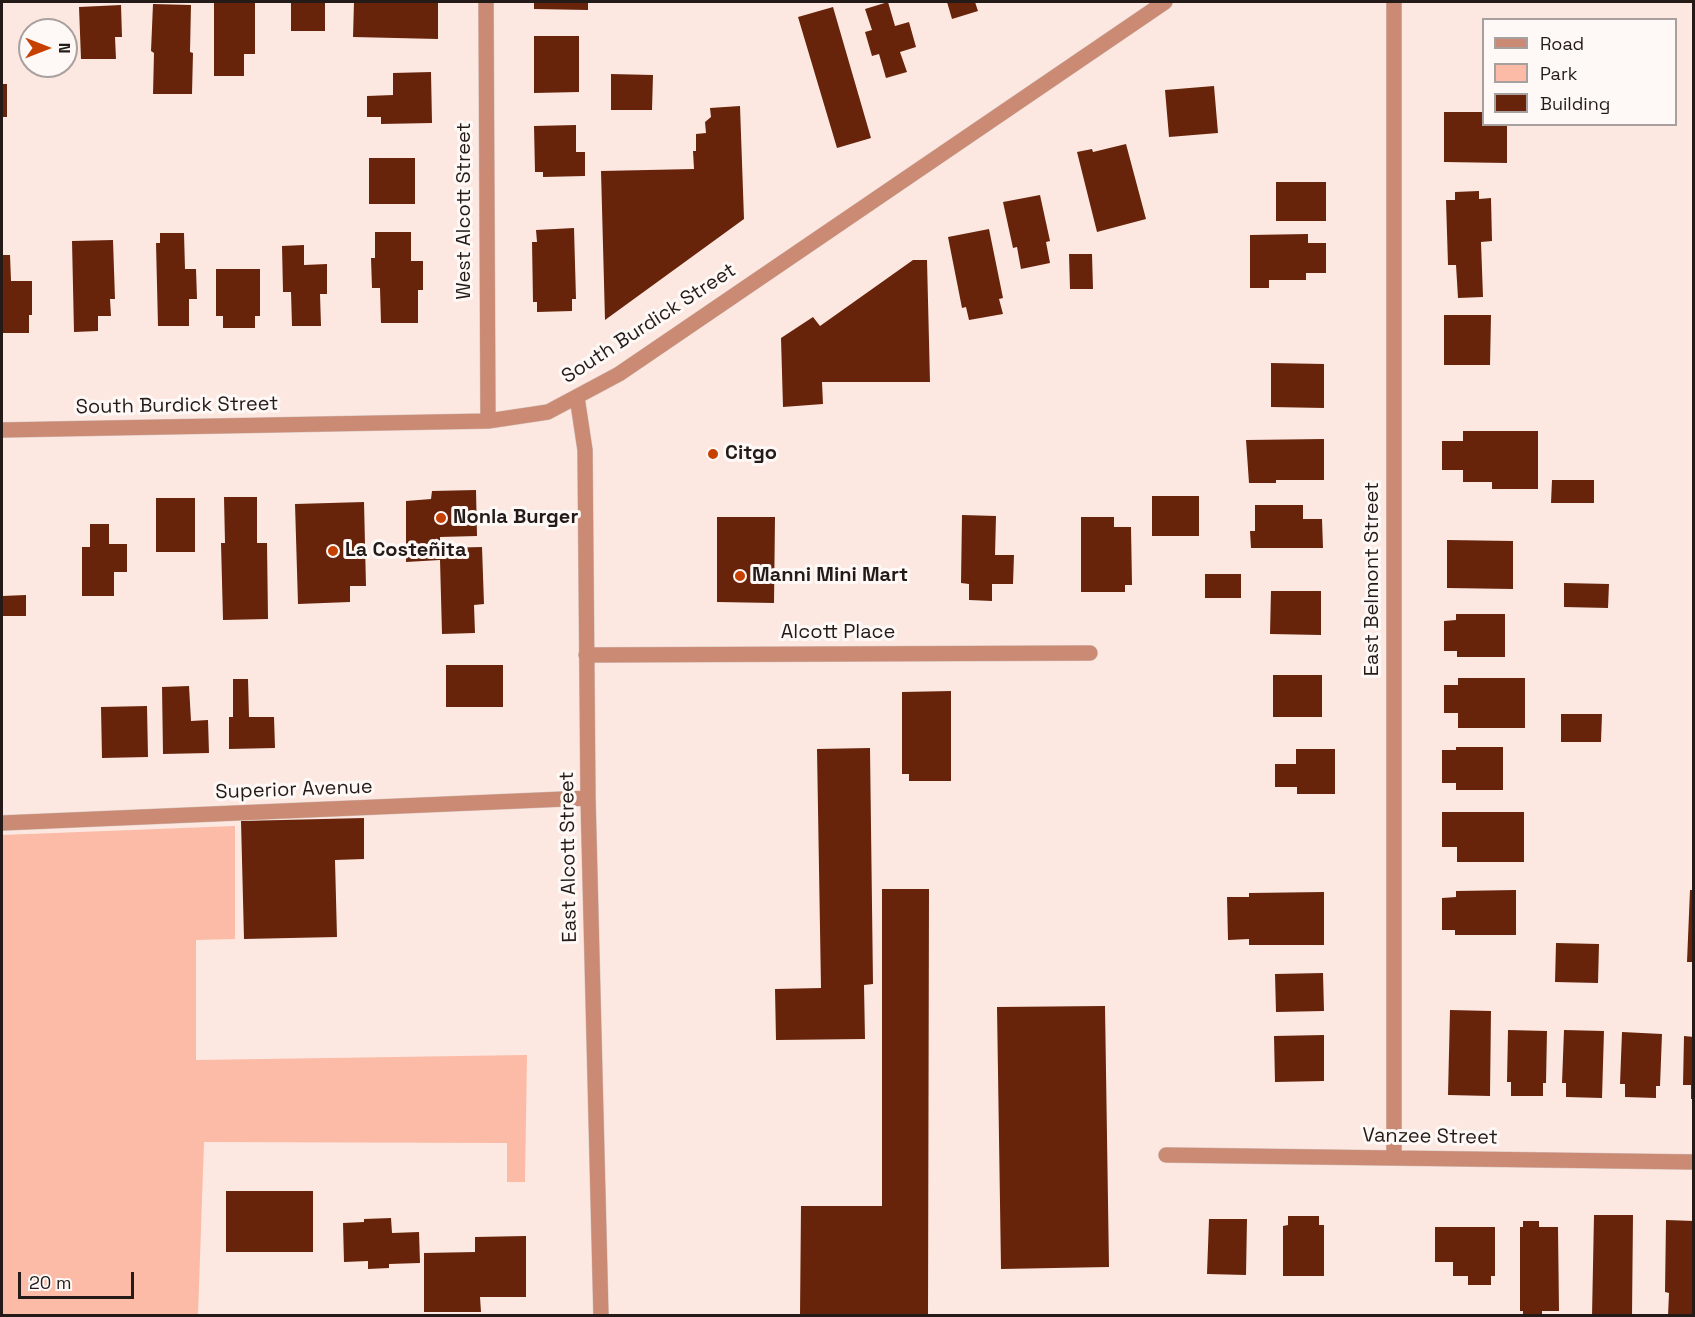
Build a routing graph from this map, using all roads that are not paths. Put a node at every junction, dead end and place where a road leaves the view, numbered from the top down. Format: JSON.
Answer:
{"nodes":[{"id":1,"x":486,"y":2,"type":"edge"},
{"id":2,"x":1165,"y":2,"type":"edge"},
{"id":3,"x":1394,"y":2,"type":"edge"},
{"id":4,"x":577,"y":398,"type":"junction"},
{"id":5,"x":488,"y":421,"type":"junction"},
{"id":6,"x":2,"y":430,"type":"edge"},
{"id":7,"x":1090,"y":653,"type":"dead end"},
{"id":8,"x":586,"y":655,"type":"junction"},
{"id":9,"x":588,"y":798,"type":"junction"},
{"id":10,"x":2,"y":824,"type":"edge"},
{"id":11,"x":1166,"y":1155,"type":"dead end"},
{"id":12,"x":1394,"y":1157,"type":"junction"},
{"id":13,"x":1694,"y":1162,"type":"edge"},
{"id":14,"x":601,"y":1316,"type":"edge"}],
"edges":[{"from":1,"to":5,"type":"street","name":"West Alcott Street"},
{"from":2,"to":4,"type":"street","name":"South Burdick Street"},
{"from":3,"to":12,"type":"street","name":"East Belmont Street"},
{"from":4,"to":5,"type":"street","name":"South Burdick Street"},
{"from":4,"to":8,"type":"street","name":"East Alcott Street"},
{"from":5,"to":6,"type":"street","name":"South Burdick Street"},
{"from":7,"to":8,"type":"street","name":"Alcott Place"},
{"from":8,"to":9,"type":"street","name":"East Alcott Street"},
{"from":9,"to":10,"type":"street","name":"Superior Avenue"},
{"from":9,"to":14,"type":"street","name":"East Alcott Street"},
{"from":11,"to":12,"type":"street","name":"Vanzee Street"},
{"from":12,"to":13,"type":"street","name":"Vanzee Street"}]}
